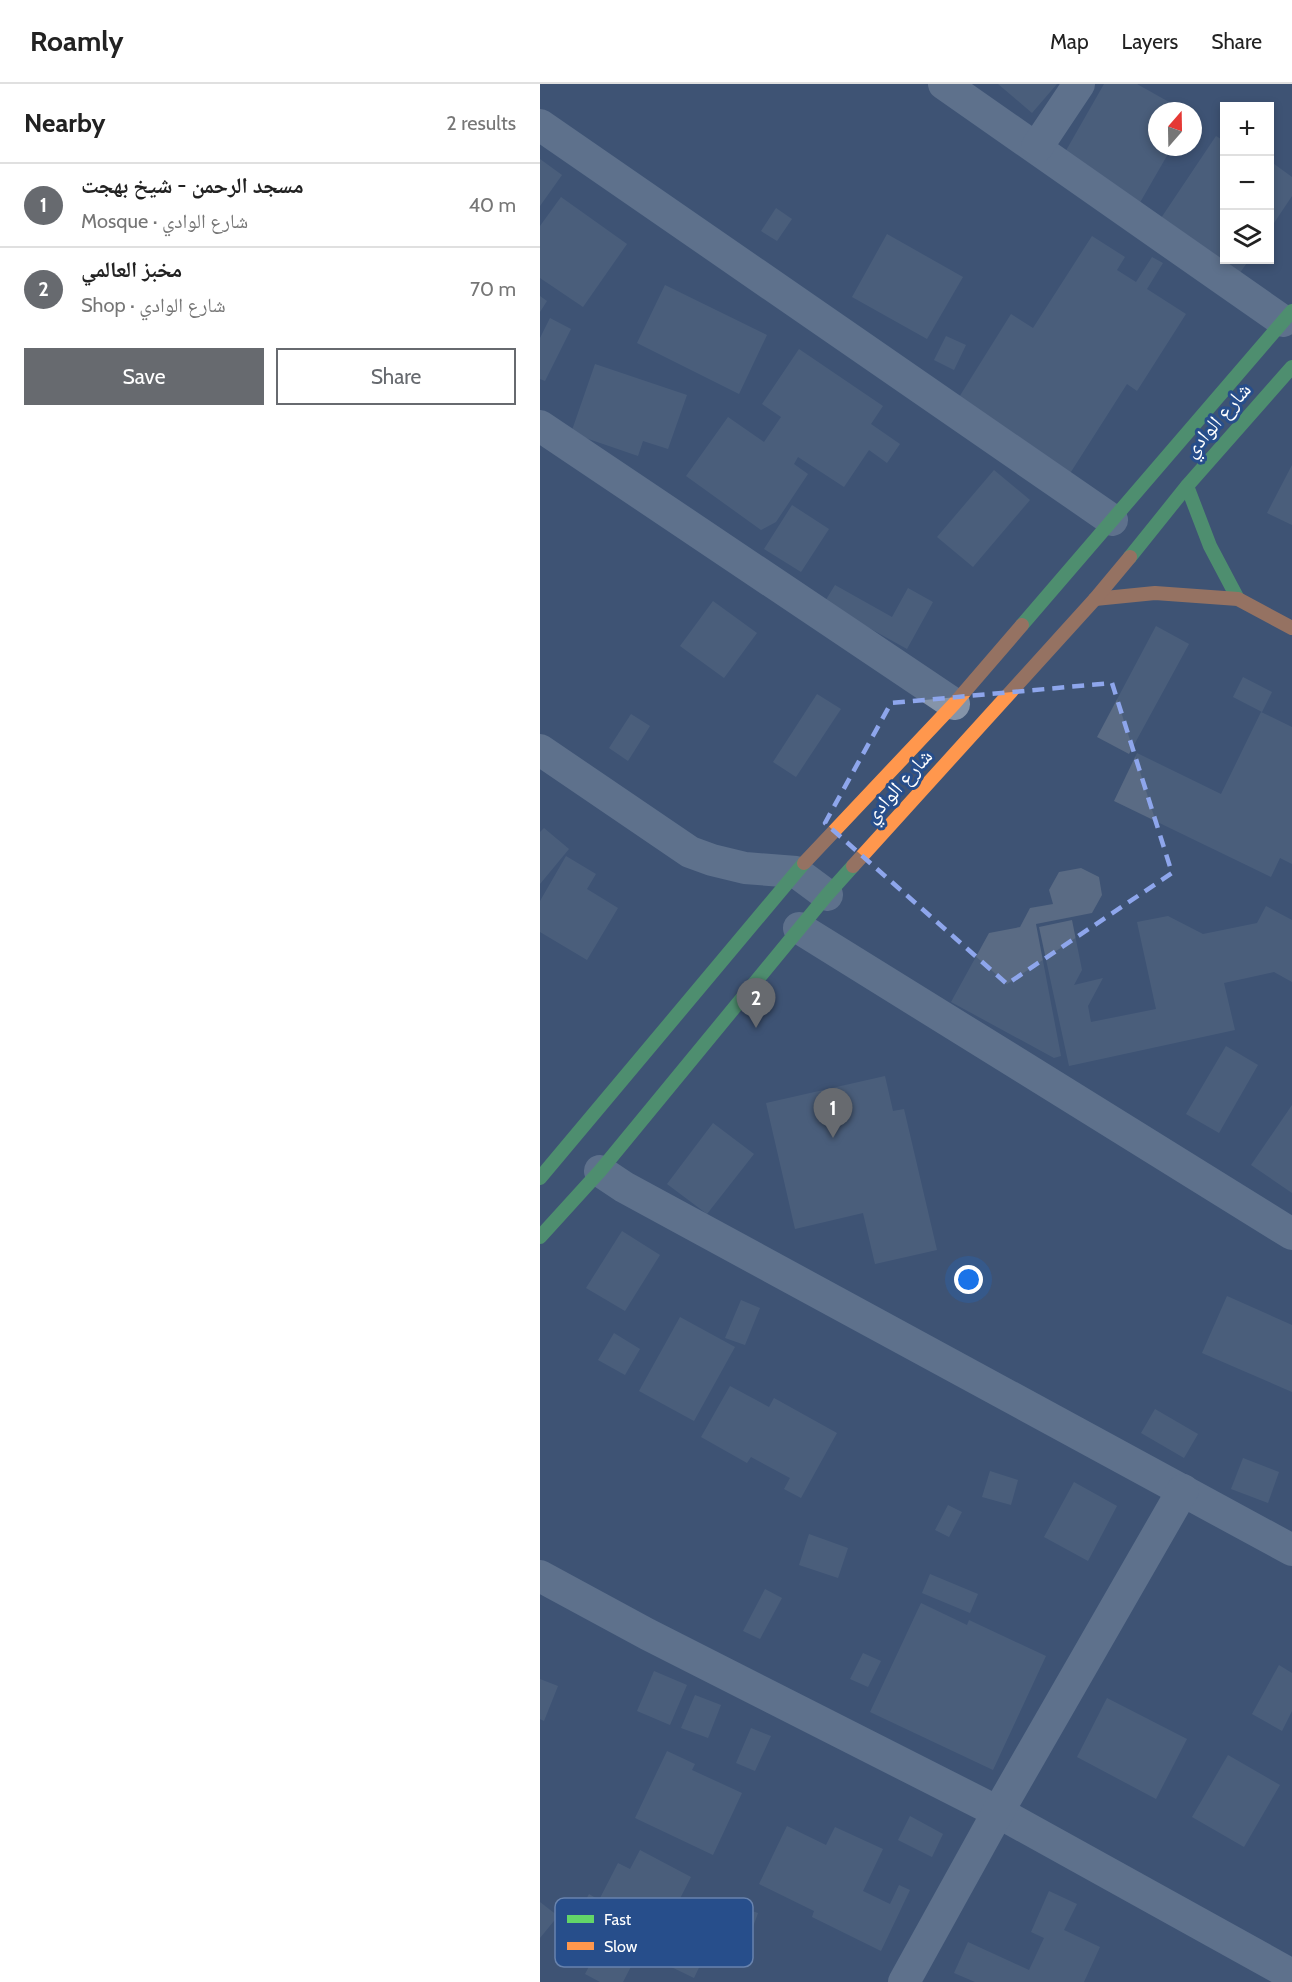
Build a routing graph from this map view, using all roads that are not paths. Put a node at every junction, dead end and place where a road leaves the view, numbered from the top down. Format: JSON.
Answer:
{"nodes":[{"id":1,"x":944,"y":84,"type":"edge"},
{"id":2,"x":1079,"y":84,"type":"edge"},
{"id":3,"x":540,"y":125,"type":"edge"},
{"id":4,"x":1037,"y":147,"type":"junction"},
{"id":5,"x":1288,"y":316,"type":"edge"},
{"id":6,"x":1292,"y":367,"type":"edge"},
{"id":7,"x":540,"y":426,"type":"edge"},
{"id":8,"x":1187,"y":486,"type":"junction"},
{"id":9,"x":1112,"y":520,"type":"junction"},
{"id":10,"x":1095,"y":599,"type":"junction"},
{"id":11,"x":1239,"y":599,"type":"junction"},
{"id":12,"x":1292,"y":628,"type":"edge"},
{"id":13,"x":954,"y":704,"type":"junction"},
{"id":14,"x":540,"y":750,"type":"edge"},
{"id":15,"x":796,"y":872,"type":"junction"},
{"id":16,"x":827,"y":895,"type":"junction"},
{"id":17,"x":800,"y":928,"type":"junction"},
{"id":18,"x":600,"y":1171,"type":"junction"},
{"id":19,"x":540,"y":1178,"type":"edge"},
{"id":20,"x":1292,"y":1234,"type":"edge"},
{"id":21,"x":540,"y":1237,"type":"edge"},
{"id":22,"x":1183,"y":1490,"type":"junction"},
{"id":23,"x":1292,"y":1550,"type":"edge"},
{"id":24,"x":540,"y":1576,"type":"edge"},
{"id":25,"x":998,"y":1812,"type":"junction"},
{"id":26,"x":1292,"y":1975,"type":"edge"},
{"id":27,"x":904,"y":1982,"type":"edge"}],
"edges":[{"from":1,"to":4,"type":"street"},
{"from":2,"to":4,"type":"street"},
{"from":3,"to":9,"type":"street"},
{"from":4,"to":5,"type":"street"},
{"from":5,"to":9,"type":"main road","name":"شارع الوادي"},
{"from":6,"to":8,"type":"main road","name":"شارع الوادي"},
{"from":7,"to":13,"type":"street"},
{"from":8,"to":10,"type":"main road","name":"شارع الوادي"},
{"from":8,"to":11,"type":"main road"},
{"from":9,"to":13,"type":"main road","name":"شارع الوادي"},
{"from":10,"to":11,"type":"main road"},
{"from":10,"to":16,"type":"main road","name":"شارع الوادي"},
{"from":11,"to":12,"type":"main road"},
{"from":13,"to":15,"type":"main road","name":"شارع الوادي"},
{"from":14,"to":15,"type":"street"},
{"from":15,"to":16,"type":"street"},
{"from":15,"to":19,"type":"main road","name":"شارع الوادي"},
{"from":16,"to":17,"type":"main road","name":"شارع الوادي"},
{"from":17,"to":18,"type":"main road","name":"شارع الوادي"},
{"from":17,"to":20,"type":"street"},
{"from":18,"to":21,"type":"main road","name":"شارع الوادي"},
{"from":18,"to":22,"type":"street"},
{"from":22,"to":23,"type":"street"},
{"from":22,"to":25,"type":"street"},
{"from":24,"to":25,"type":"street"},
{"from":25,"to":26,"type":"street"},
{"from":25,"to":27,"type":"street"}]}
